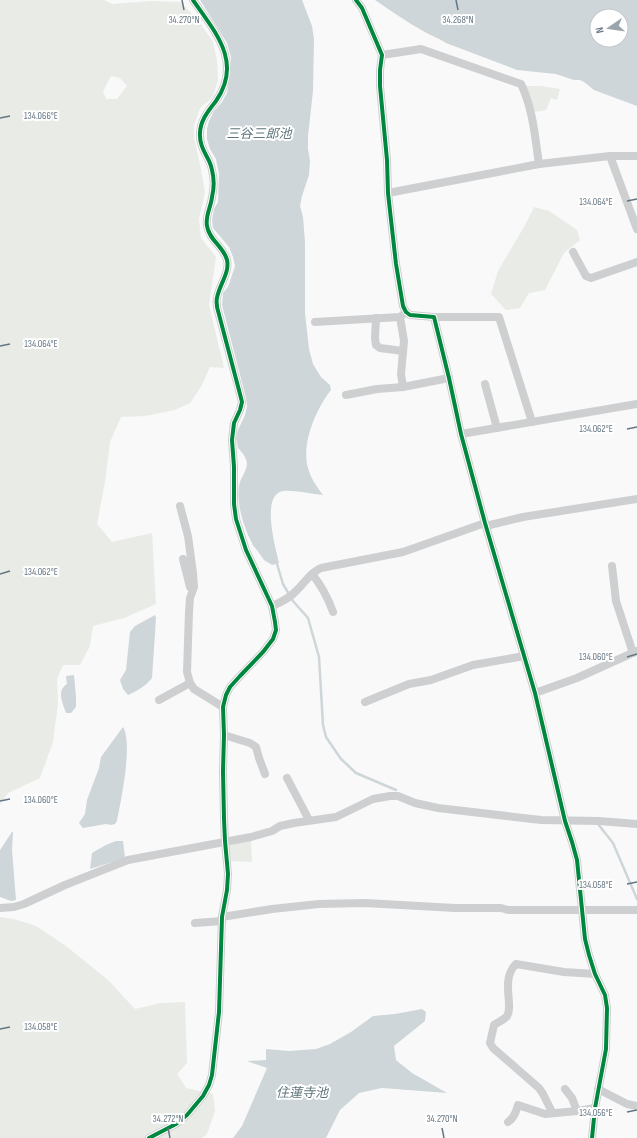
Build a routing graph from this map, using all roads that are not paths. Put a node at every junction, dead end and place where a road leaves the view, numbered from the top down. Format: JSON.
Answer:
{"nodes":[{"id":1,"x":193,"y":0,"type":"edge"},
{"id":2,"x":356,"y":0,"type":"edge"},
{"id":3,"x":382,"y":55,"type":"junction"},
{"id":4,"x":610,"y":156,"type":"junction"},
{"id":5,"x":637,"y":156,"type":"edge"},
{"id":6,"x":539,"y":164,"type":"junction"},
{"id":7,"x":388,"y":193,"type":"junction"},
{"id":8,"x":637,"y":229,"type":"edge"},
{"id":9,"x":573,"y":252,"type":"dead end"},
{"id":10,"x":637,"y":262,"type":"edge"},
{"id":11,"x":403,"y":315,"type":"junction"},
{"id":12,"x":434,"y":317,"type":"junction"},
{"id":13,"x":376,"y":318,"type":"junction"},
{"id":14,"x":315,"y":322,"type":"dead end"},
{"id":15,"x":403,"y":351,"type":"junction"},
{"id":16,"x":449,"y":378,"type":"junction"},
{"id":17,"x":485,"y":384,"type":"dead end"},
{"id":18,"x":403,"y":387,"type":"junction"},
{"id":19,"x":346,"y":395,"type":"dead end"},
{"id":20,"x":637,"y":404,"type":"edge"},
{"id":21,"x":532,"y":422,"type":"junction"},
{"id":22,"x":497,"y":428,"type":"junction"},
{"id":23,"x":461,"y":434,"type":"junction"},
{"id":24,"x":637,"y":499,"type":"edge"},
{"id":25,"x":180,"y":506,"type":"dead end"},
{"id":26,"x":486,"y":525,"type":"junction"},
{"id":27,"x":183,"y":559,"type":"dead end"},
{"id":28,"x":612,"y":566,"type":"dead end"},
{"id":29,"x":312,"y":574,"type":"junction"},
{"id":30,"x":190,"y":598,"type":"junction"},
{"id":31,"x":272,"y":606,"type":"junction"},
{"id":32,"x":333,"y":612,"type":"dead end"},
{"id":33,"x":635,"y":652,"type":"edge"},
{"id":34,"x":524,"y":656,"type":"junction"},
{"id":35,"x":190,"y":683,"type":"junction"},
{"id":36,"x":535,"y":693,"type":"junction"},
{"id":37,"x":159,"y":700,"type":"dead end"},
{"id":38,"x":365,"y":702,"type":"dead end"},
{"id":39,"x":224,"y":707,"type":"junction"},
{"id":40,"x":224,"y":735,"type":"junction"},
{"id":41,"x":265,"y":774,"type":"dead end"},
{"id":42,"x":287,"y":778,"type":"dead end"},
{"id":43,"x":309,"y":820,"type":"junction"},
{"id":44,"x":565,"y":820,"type":"junction"},
{"id":45,"x":637,"y":824,"type":"edge"},
{"id":46,"x":225,"y":841,"type":"junction"},
{"id":47,"x":0,"y":908,"type":"edge"},
{"id":48,"x":581,"y":910,"type":"junction"},
{"id":49,"x":637,"y":910,"type":"edge"},
{"id":50,"x":222,"y":919,"type":"junction"},
{"id":51,"x":195,"y":923,"type":"dead end"},
{"id":52,"x":595,"y":974,"type":"junction"},
{"id":53,"x":565,"y":1089,"type":"dead end"},
{"id":54,"x":598,"y":1089,"type":"junction"},
{"id":55,"x":637,"y":1106,"type":"edge"},
{"id":56,"x":595,"y":1108,"type":"junction"},
{"id":57,"x":577,"y":1111,"type":"junction"},
{"id":58,"x":552,"y":1112,"type":"junction"},
{"id":59,"x":508,"y":1122,"type":"dead end"},
{"id":60,"x":149,"y":1138,"type":"edge"},
{"id":61,"x":592,"y":1138,"type":"edge"}],
"edges":[{"from":1,"to":31,"type":"street"},
{"from":2,"to":3,"type":"street"},
{"from":3,"to":6,"type":"street"},
{"from":3,"to":7,"type":"street"},
{"from":4,"to":5,"type":"street"},
{"from":4,"to":6,"type":"street"},
{"from":4,"to":8,"type":"street"},
{"from":6,"to":7,"type":"street"},
{"from":7,"to":11,"type":"street"},
{"from":9,"to":10,"type":"street"},
{"from":11,"to":12,"type":"street"},
{"from":11,"to":13,"type":"street"},
{"from":11,"to":15,"type":"street"},
{"from":12,"to":16,"type":"street"},
{"from":12,"to":21,"type":"street"},
{"from":13,"to":14,"type":"street"},
{"from":13,"to":15,"type":"street"},
{"from":15,"to":18,"type":"street"},
{"from":16,"to":18,"type":"street"},
{"from":16,"to":23,"type":"street"},
{"from":17,"to":22,"type":"street"},
{"from":18,"to":19,"type":"street"},
{"from":20,"to":21,"type":"street"},
{"from":21,"to":22,"type":"street"},
{"from":22,"to":23,"type":"street"},
{"from":23,"to":26,"type":"street"},
{"from":24,"to":26,"type":"street"},
{"from":25,"to":30,"type":"street"},
{"from":26,"to":29,"type":"street"},
{"from":26,"to":34,"type":"street"},
{"from":27,"to":30,"type":"street"},
{"from":28,"to":33,"type":"street"},
{"from":29,"to":31,"type":"street"},
{"from":29,"to":32,"type":"street"},
{"from":30,"to":35,"type":"street"},
{"from":31,"to":39,"type":"street"},
{"from":33,"to":36,"type":"street"},
{"from":34,"to":36,"type":"street"},
{"from":34,"to":38,"type":"street"},
{"from":35,"to":37,"type":"street"},
{"from":35,"to":39,"type":"street"},
{"from":36,"to":44,"type":"street"},
{"from":39,"to":40,"type":"street"},
{"from":40,"to":41,"type":"street"},
{"from":40,"to":46,"type":"street"},
{"from":42,"to":43,"type":"street"},
{"from":43,"to":44,"type":"street"},
{"from":43,"to":46,"type":"street"},
{"from":44,"to":45,"type":"street"},
{"from":44,"to":48,"type":"street"},
{"from":46,"to":47,"type":"street"},
{"from":46,"to":50,"type":"street"},
{"from":48,"to":49,"type":"street"},
{"from":48,"to":50,"type":"street"},
{"from":48,"to":52,"type":"street"},
{"from":50,"to":51,"type":"street"},
{"from":50,"to":60,"type":"street"},
{"from":52,"to":54,"type":"street"},
{"from":52,"to":58,"type":"street"},
{"from":53,"to":57,"type":"street"},
{"from":54,"to":55,"type":"street"},
{"from":54,"to":56,"type":"street"},
{"from":56,"to":57,"type":"street"},
{"from":56,"to":61,"type":"street"},
{"from":57,"to":58,"type":"street"},
{"from":58,"to":59,"type":"street"}]}
